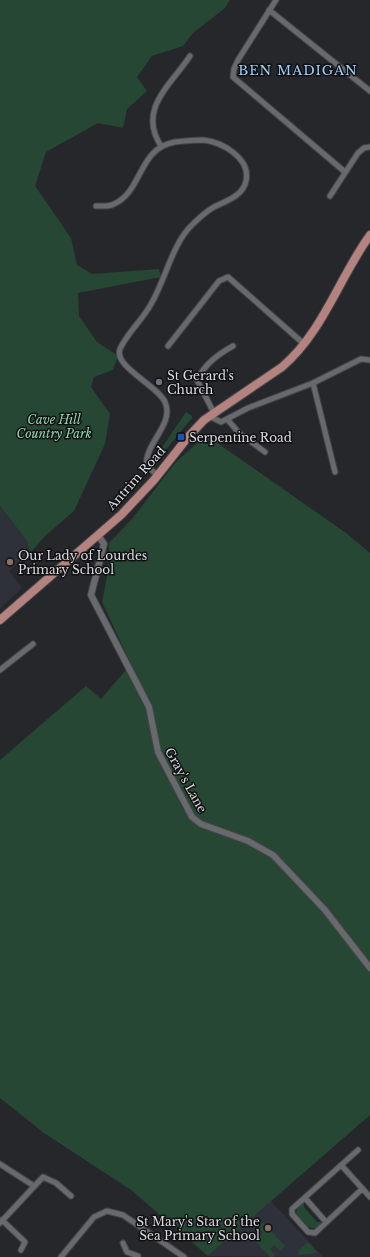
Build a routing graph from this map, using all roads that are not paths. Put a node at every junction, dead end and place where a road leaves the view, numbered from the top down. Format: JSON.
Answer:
{"nodes":[{"id":1,"x":276,"y":0,"type":"edge"},
{"id":2,"x":269,"y":10,"type":"junction"},
{"id":3,"x":190,"y":56,"type":"dead end"},
{"id":4,"x":370,"y":91,"type":"edge"},
{"id":5,"x":161,"y":146,"type":"junction"},
{"id":6,"x":370,"y":147,"type":"edge"},
{"id":7,"x":345,"y":172,"type":"junction"},
{"id":8,"x":330,"y":196,"type":"dead end"},
{"id":9,"x":96,"y":206,"type":"dead end"},
{"id":10,"x":370,"y":235,"type":"edge"},
{"id":11,"x":304,"y":344,"type":"junction"},
{"id":12,"x":168,"y":346,"type":"dead end"},
{"id":13,"x":233,"y":346,"type":"dead end"},
{"id":14,"x":370,"y":360,"type":"edge"},
{"id":15,"x":313,"y":383,"type":"junction"},
{"id":16,"x":211,"y":415,"type":"junction"},
{"id":17,"x":227,"y":418,"type":"junction"},
{"id":18,"x":265,"y":452,"type":"dead end"},
{"id":19,"x":335,"y":472,"type":"dead end"},
{"id":20,"x":158,"y":475,"type":"junction"},
{"id":21,"x":98,"y":535,"type":"junction"},
{"id":22,"x":0,"y":620,"type":"edge"},
{"id":23,"x":33,"y":644,"type":"dead end"},
{"id":24,"x":0,"y":670,"type":"edge"},
{"id":25,"x":370,"y":968,"type":"edge"},
{"id":26,"x":358,"y":1150,"type":"dead end"},
{"id":27,"x":0,"y":1164,"type":"edge"},
{"id":28,"x":342,"y":1166,"type":"junction"},
{"id":29,"x":34,"y":1186,"type":"junction"},
{"id":30,"x":362,"y":1189,"type":"junction"},
{"id":31,"x":71,"y":1196,"type":"dead end"},
{"id":32,"x":370,"y":1197,"type":"edge"},
{"id":33,"x":305,"y":1198,"type":"junction"},
{"id":34,"x":1,"y":1221,"type":"edge"},
{"id":35,"x":326,"y":1222,"type":"junction"},
{"id":36,"x":123,"y":1244,"type":"dead end"},
{"id":37,"x":21,"y":1250,"type":"dead end"},
{"id":38,"x":125,"y":1255,"type":"edge"},
{"id":39,"x":138,"y":1256,"type":"dead end"},
{"id":40,"x":61,"y":1257,"type":"edge"},
{"id":41,"x":184,"y":1257,"type":"edge"}],
"edges":[{"from":1,"to":2,"type":"street"},
{"from":2,"to":4,"type":"street"},
{"from":2,"to":7,"type":"street"},
{"from":3,"to":5,"type":"street"},
{"from":5,"to":9,"type":"street"},
{"from":5,"to":20,"type":"street"},
{"from":6,"to":7,"type":"street"},
{"from":7,"to":8,"type":"street"},
{"from":10,"to":11,"type":"main road","name":"Antrim Road"},
{"from":11,"to":12,"type":"street"},
{"from":11,"to":16,"type":"main road","name":"Antrim Road"},
{"from":13,"to":16,"type":"street"},
{"from":14,"to":15,"type":"street"},
{"from":15,"to":17,"type":"street"},
{"from":15,"to":19,"type":"street"},
{"from":16,"to":17,"type":"street"},
{"from":16,"to":20,"type":"main road","name":"Antrim Road"},
{"from":17,"to":18,"type":"street"},
{"from":20,"to":21,"type":"main road","name":"Antrim Road"},
{"from":21,"to":22,"type":"main road","name":"Antrim Road"},
{"from":21,"to":25,"type":"street","name":"Gray's Lane"},
{"from":23,"to":24,"type":"street"},
{"from":26,"to":28,"type":"street"},
{"from":27,"to":29,"type":"street"},
{"from":28,"to":30,"type":"street"},
{"from":28,"to":33,"type":"street"},
{"from":29,"to":31,"type":"street"},
{"from":29,"to":34,"type":"street"},
{"from":30,"to":32,"type":"street"},
{"from":30,"to":35,"type":"street"},
{"from":33,"to":35,"type":"street"},
{"from":33,"to":35,"type":"street"},
{"from":34,"to":37,"type":"street"},
{"from":36,"to":38,"type":"street"},
{"from":38,"to":39,"type":"street"},
{"from":40,"to":41,"type":"street"}]}
